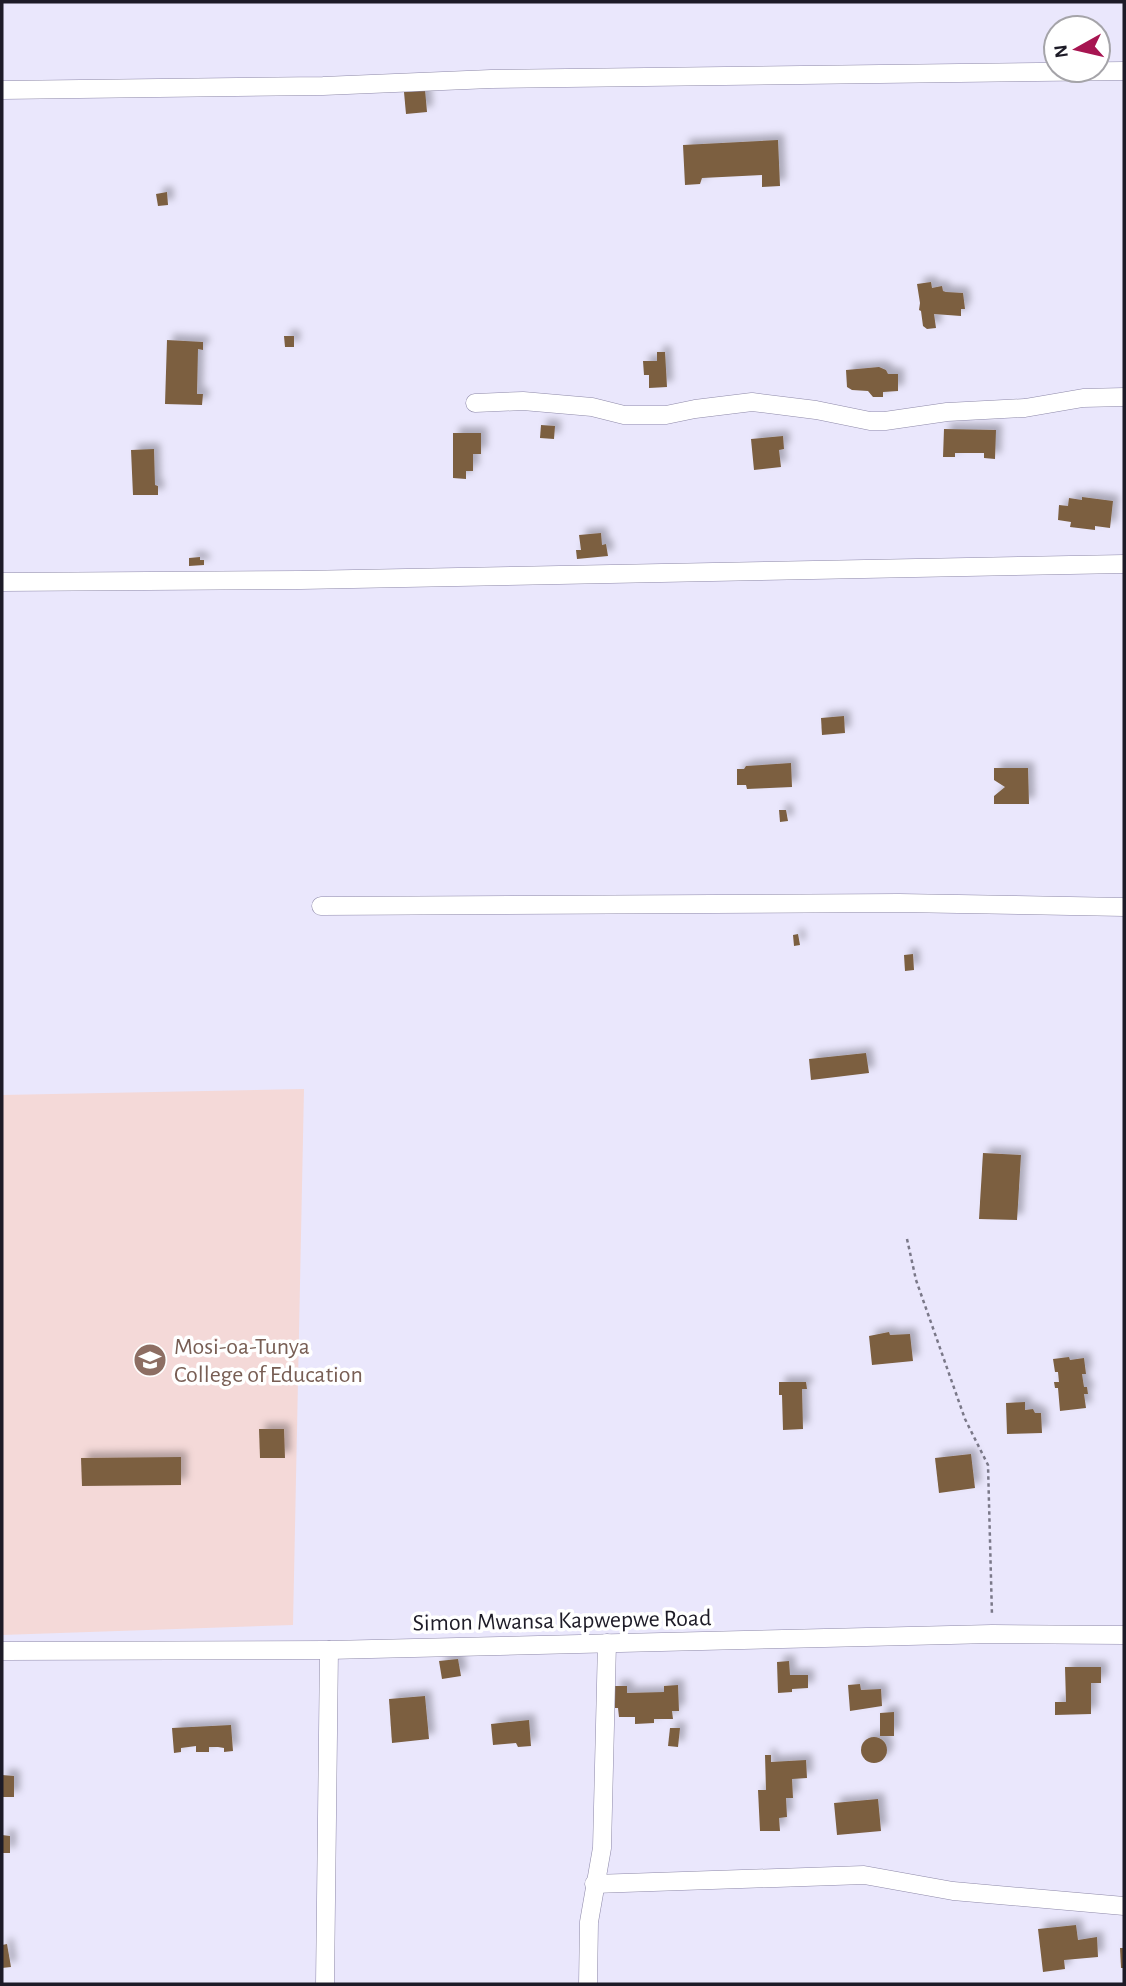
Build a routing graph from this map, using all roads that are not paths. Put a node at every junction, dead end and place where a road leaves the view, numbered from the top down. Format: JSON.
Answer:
{"nodes":[{"id":1,"x":1124,"y":71,"type":"edge"},
{"id":2,"x":2,"y":90,"type":"edge"},
{"id":3,"x":1124,"y":397,"type":"edge"},
{"id":4,"x":475,"y":403,"type":"dead end"},
{"id":5,"x":1124,"y":565,"type":"edge"},
{"id":6,"x":2,"y":582,"type":"edge"},
{"id":7,"x":321,"y":906,"type":"dead end"},
{"id":8,"x":1124,"y":907,"type":"edge"},
{"id":9,"x":1124,"y":1635,"type":"edge"},
{"id":10,"x":607,"y":1643,"type":"junction"},
{"id":11,"x":329,"y":1650,"type":"junction"},
{"id":12,"x":2,"y":1651,"type":"edge"},
{"id":13,"x":594,"y":1884,"type":"junction"},
{"id":14,"x":1124,"y":1906,"type":"edge"},
{"id":15,"x":325,"y":1984,"type":"edge"},
{"id":16,"x":588,"y":1984,"type":"edge"}],
"edges":[{"from":1,"to":2,"type":"street"},
{"from":3,"to":4,"type":"street"},
{"from":5,"to":6,"type":"street"},
{"from":7,"to":8,"type":"street"},
{"from":9,"to":10,"type":"street","name":"Simon Mwansa Kapwepwe Road"},
{"from":10,"to":11,"type":"street","name":"Simon Mwansa Kapwepwe Road"},
{"from":10,"to":13,"type":"street"},
{"from":11,"to":12,"type":"street","name":"Simon Mwansa Kapwepwe Road"},
{"from":11,"to":15,"type":"street"},
{"from":13,"to":14,"type":"street"},
{"from":13,"to":16,"type":"street"}]}
